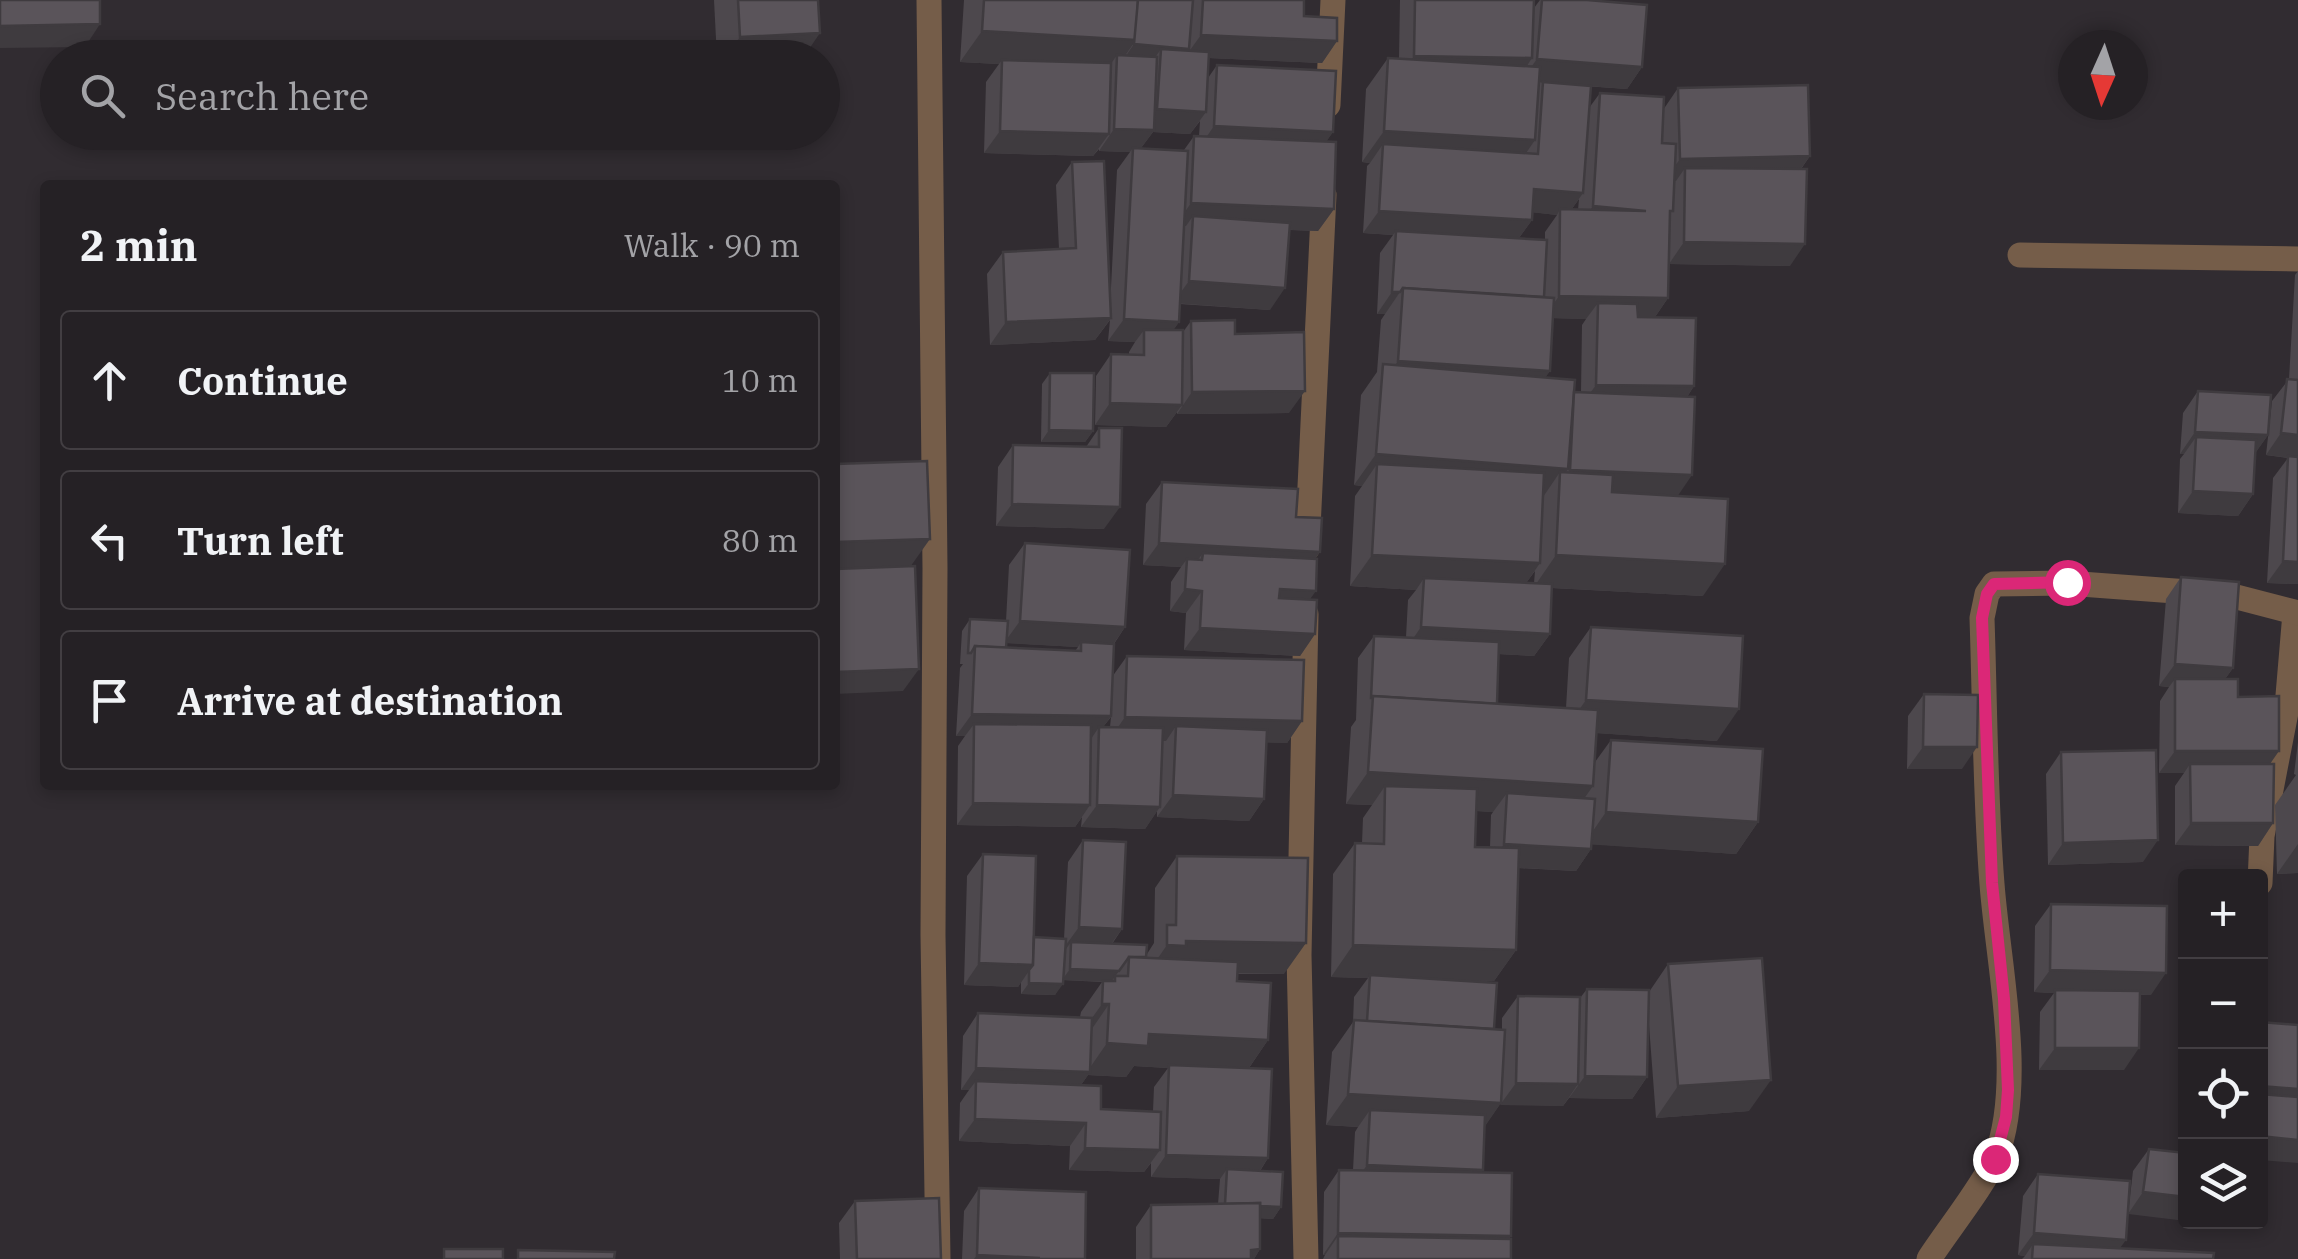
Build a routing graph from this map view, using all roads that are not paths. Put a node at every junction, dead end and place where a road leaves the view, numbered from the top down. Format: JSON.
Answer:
{"nodes":[{"id":1,"x":929,"y":0,"type":"edge"},
{"id":2,"x":1333,"y":0,"type":"edge"},
{"id":3,"x":1327,"y":120,"type":"edge"},
{"id":4,"x":1324,"y":178,"type":"edge"},
{"id":5,"x":2020,"y":255,"type":"dead end"},
{"id":6,"x":2298,"y":259,"type":"edge"},
{"id":7,"x":2296,"y":613,"type":"edge"},
{"id":8,"x":2261,"y":869,"type":"edge"},
{"id":9,"x":938,"y":1259,"type":"edge"},
{"id":10,"x":1306,"y":1259,"type":"edge"},
{"id":11,"x":1929,"y":1259,"type":"edge"}],
"edges":[{"from":1,"to":9,"type":"street"},
{"from":2,"to":3,"type":"street"},
{"from":4,"to":10,"type":"street"},
{"from":5,"to":6,"type":"street"},
{"from":7,"to":8,"type":"street"},
{"from":7,"to":11,"type":"street"}]}
